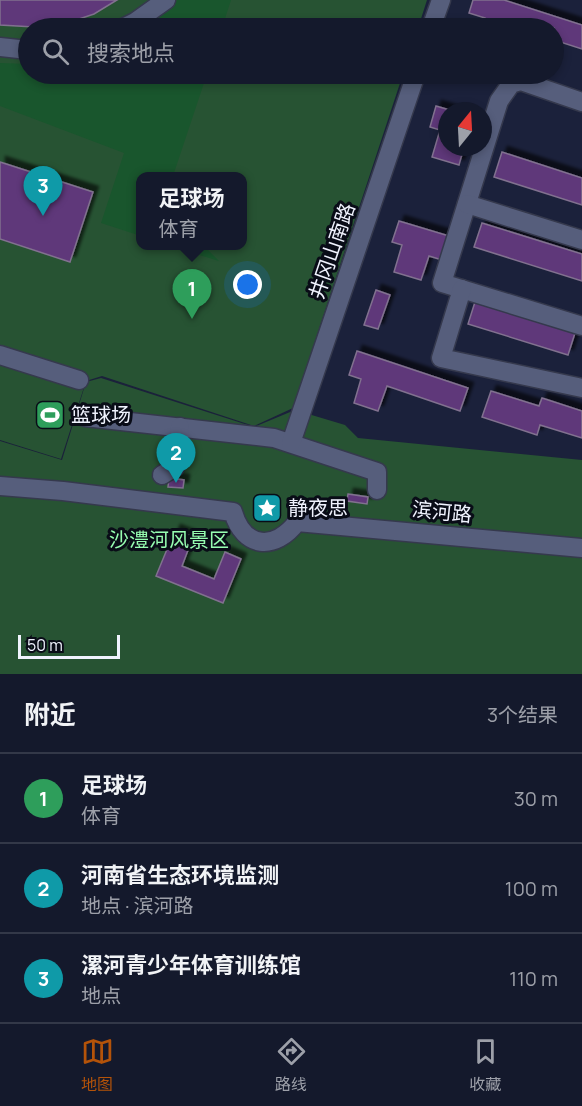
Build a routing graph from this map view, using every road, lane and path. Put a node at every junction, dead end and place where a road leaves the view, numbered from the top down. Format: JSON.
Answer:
{"nodes":[{"id":1,"x":152,"y":0,"type":"edge"},
{"id":2,"x":166,"y":0,"type":"edge"},
{"id":3,"x":441,"y":0,"type":"edge"},
{"id":4,"x":129,"y":18,"type":"edge"},
{"id":5,"x":141,"y":18,"type":"edge"},
{"id":6,"x":435,"y":18,"type":"edge"},
{"id":7,"x":0,"y":47,"type":"edge"},
{"id":8,"x":18,"y":49,"type":"edge"},
{"id":9,"x":0,"y":55,"type":"edge"},
{"id":10,"x":18,"y":56,"type":"edge"},
{"id":11,"x":413,"y":84,"type":"edge"},
{"id":12,"x":511,"y":84,"type":"edge"},
{"id":13,"x":530,"y":84,"type":"edge"},
{"id":14,"x":582,"y":102,"type":"edge"},
{"id":15,"x":467,"y":204,"type":"junction"},
{"id":16,"x":582,"y":240,"type":"edge"},
{"id":17,"x":462,"y":290,"type":"junction"},
{"id":18,"x":582,"y":326,"type":"edge"},
{"id":19,"x":0,"y":356,"type":"edge"},
{"id":20,"x":79,"y":380,"type":"dead end"},
{"id":21,"x":582,"y":388,"type":"edge"},
{"id":22,"x":85,"y":417,"type":"dead end"},
{"id":23,"x":180,"y":427,"type":"junction"},
{"id":24,"x":291,"y":443,"type":"junction"},
{"id":25,"x":162,"y":475,"type":"dead end"},
{"id":26,"x":0,"y":486,"type":"edge"},
{"id":27,"x":377,"y":490,"type":"dead end"},
{"id":28,"x":582,"y":548,"type":"edge"}],
"edges":[{"from":1,"to":4,"type":"street"},
{"from":2,"to":5,"type":"street"},
{"from":3,"to":6,"type":"street"},
{"from":7,"to":8,"type":"street"},
{"from":9,"to":10,"type":"street"},
{"from":11,"to":24,"type":"street","name":"井冈山南路"},
{"from":12,"to":15,"type":"street"},
{"from":13,"to":14,"type":"street"},
{"from":15,"to":16,"type":"street"},
{"from":15,"to":17,"type":"street"},
{"from":17,"to":18,"type":"street"},
{"from":17,"to":21,"type":"street"},
{"from":19,"to":20,"type":"street"},
{"from":22,"to":23,"type":"street"},
{"from":23,"to":24,"type":"street"},
{"from":23,"to":25,"type":"street"},
{"from":24,"to":27,"type":"street"},
{"from":26,"to":28,"type":"street","name":"滨河路"}]}
